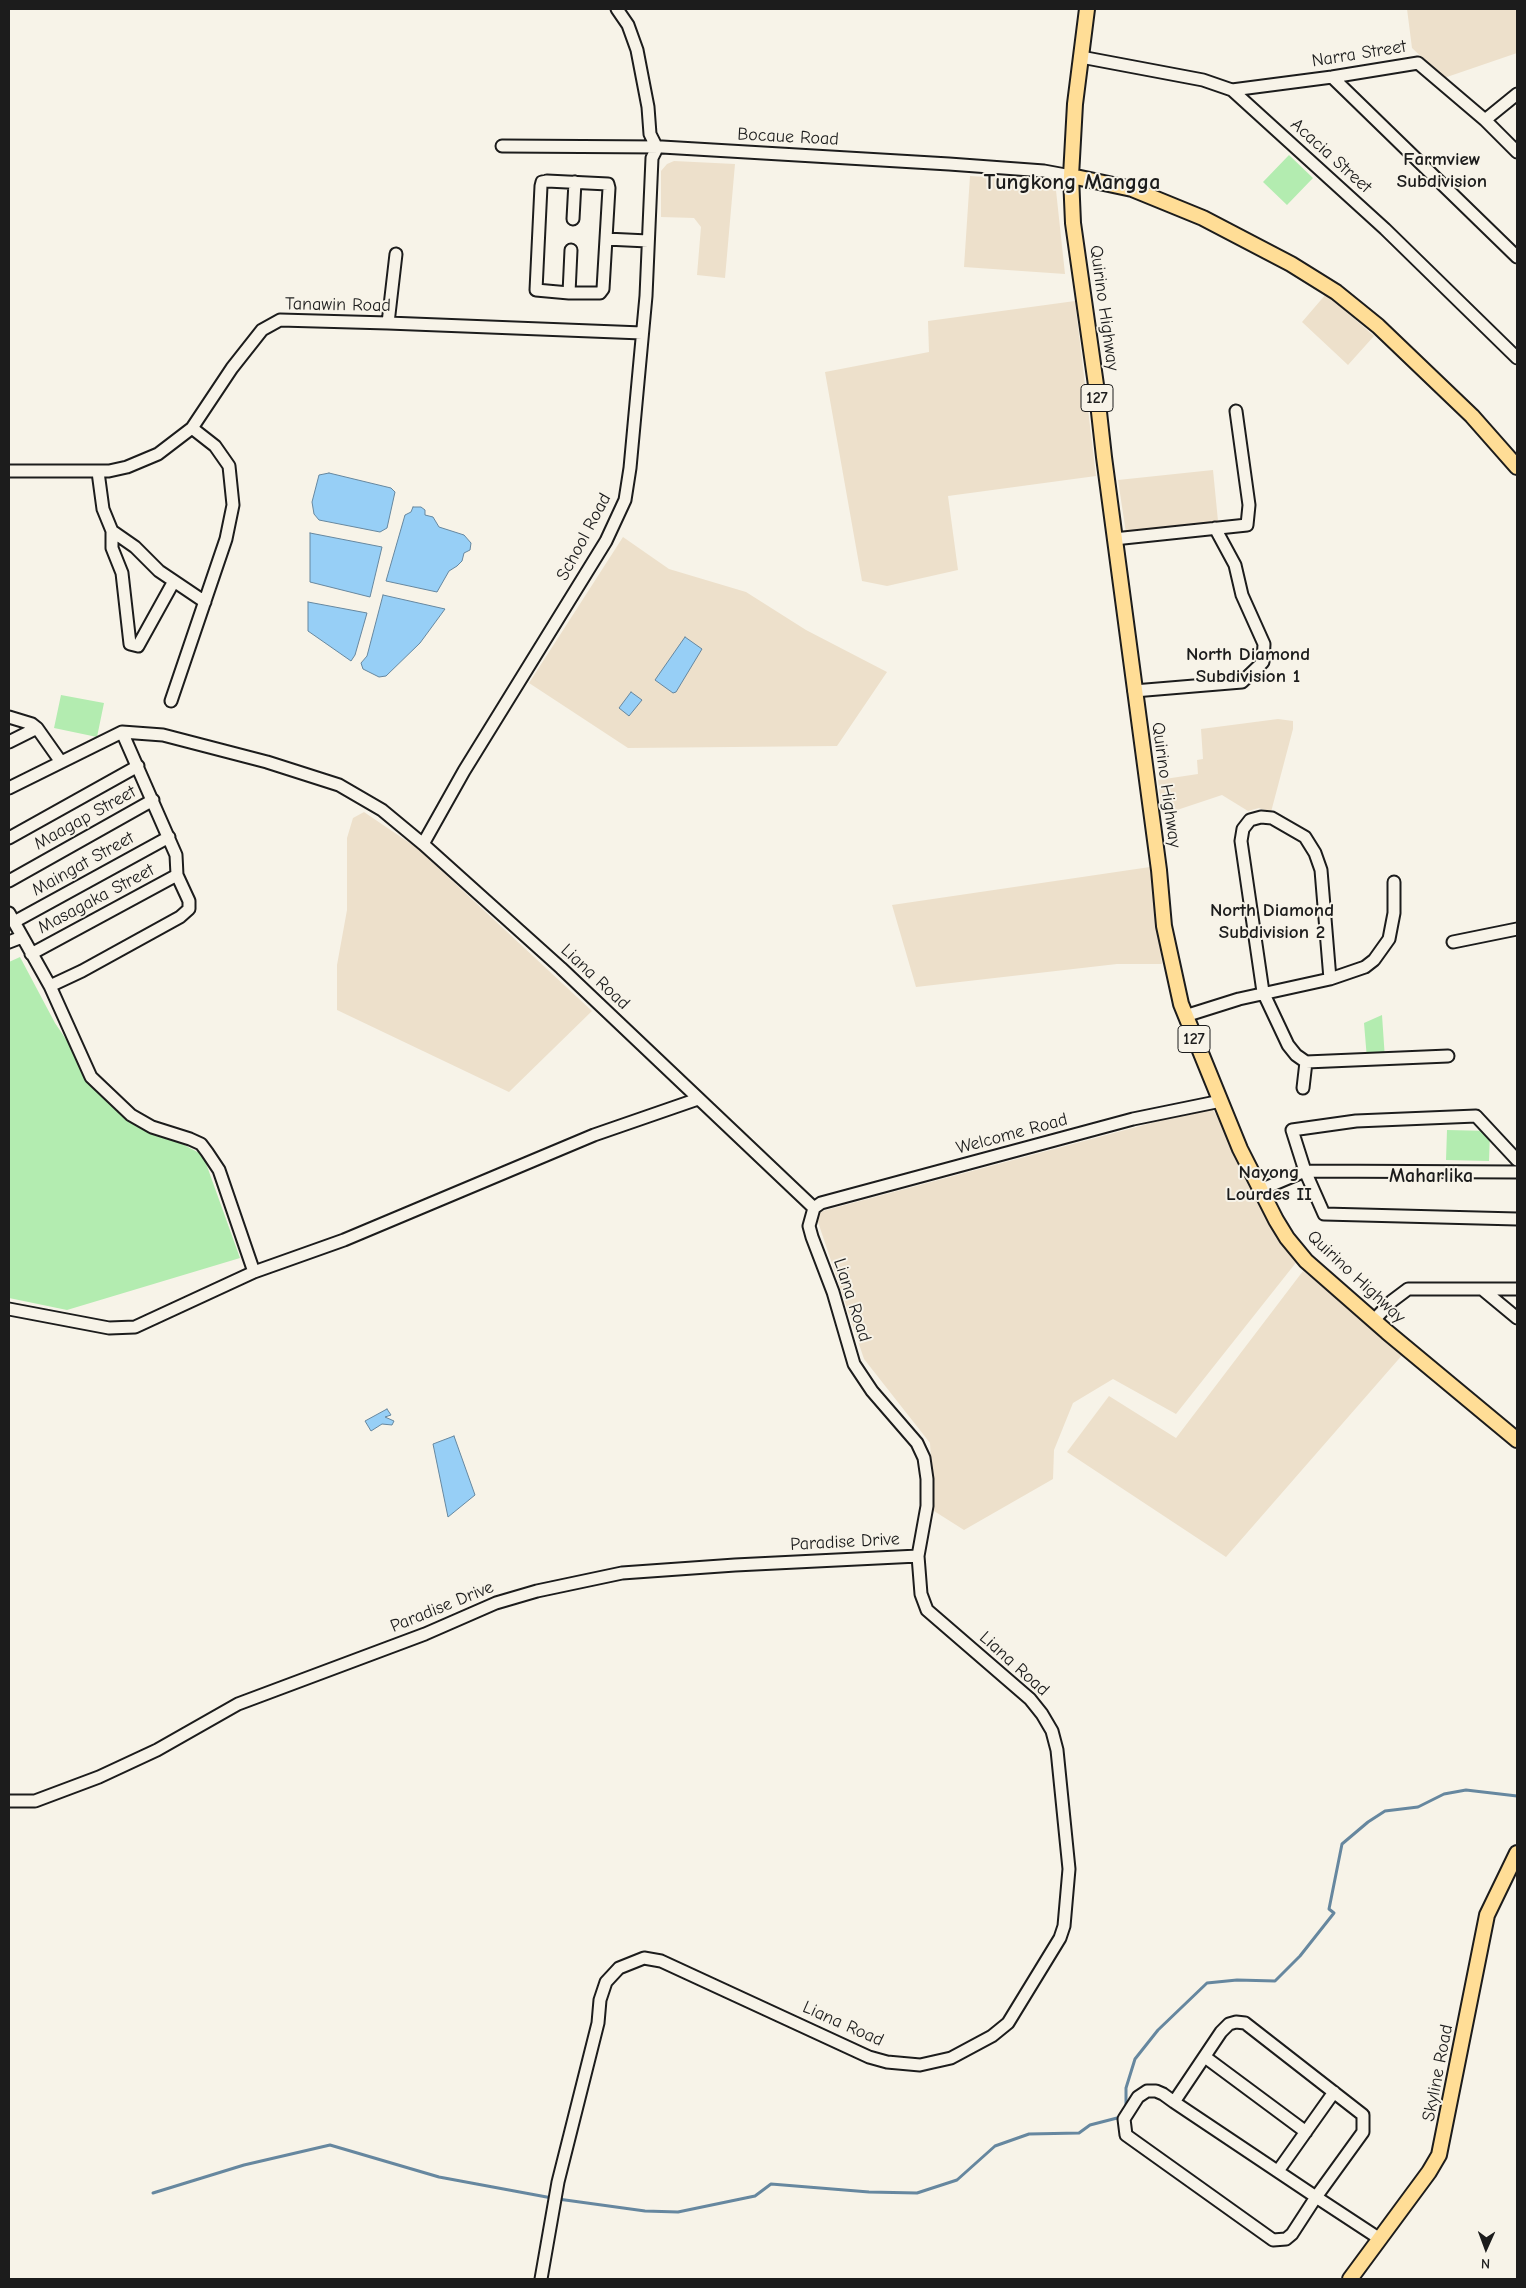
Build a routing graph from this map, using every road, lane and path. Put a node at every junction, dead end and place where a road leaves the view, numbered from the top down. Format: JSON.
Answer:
{"nodes":[{"id":1,"x":618,"y":9,"type":"edge"},
{"id":2,"x":1086,"y":9,"type":"edge"},
{"id":3,"x":1081,"y":57,"type":"junction"},
{"id":4,"x":1332,"y":77,"type":"junction"},
{"id":5,"x":1232,"y":90,"type":"junction"},
{"id":6,"x":1517,"y":94,"type":"edge"},
{"id":7,"x":1484,"y":120,"type":"junction"},
{"id":8,"x":502,"y":146,"type":"dead end"},
{"id":9,"x":657,"y":148,"type":"junction"},
{"id":10,"x":1517,"y":152,"type":"edge"},
{"id":11,"x":1071,"y":176,"type":"junction"},
{"id":12,"x":575,"y":182,"type":"junction"},
{"id":13,"x":573,"y":219,"type":"dead end"},
{"id":14,"x":606,"y":239,"type":"junction"},
{"id":15,"x":648,"y":241,"type":"junction"},
{"id":16,"x":571,"y":250,"type":"dead end"},
{"id":17,"x":396,"y":254,"type":"dead end"},
{"id":18,"x":1517,"y":257,"type":"edge"},
{"id":19,"x":569,"y":293,"type":"junction"},
{"id":20,"x":388,"y":322,"type":"junction"},
{"id":21,"x":642,"y":334,"type":"junction"},
{"id":22,"x":1517,"y":358,"type":"edge"},
{"id":23,"x":1236,"y":410,"type":"dead end"},
{"id":24,"x":192,"y":428,"type":"junction"},
{"id":25,"x":1517,"y":467,"type":"edge"},
{"id":26,"x":9,"y":471,"type":"edge"},
{"id":27,"x":98,"y":472,"type":"junction"},
{"id":28,"x":1215,"y":528,"type":"junction"},
{"id":29,"x":112,"y":531,"type":"junction"},
{"id":30,"x":1114,"y":539,"type":"junction"},
{"id":31,"x":174,"y":581,"type":"junction"},
{"id":32,"x":205,"y":602,"type":"junction"},
{"id":33,"x":1134,"y":691,"type":"junction"},
{"id":34,"x":171,"y":701,"type":"dead end"},
{"id":35,"x":9,"y":717,"type":"edge"},
{"id":36,"x":37,"y":728,"type":"junction"},
{"id":37,"x":122,"y":732,"type":"junction"},
{"id":38,"x":9,"y":742,"type":"edge"},
{"id":39,"x":61,"y":762,"type":"junction"},
{"id":40,"x":138,"y":766,"type":"junction"},
{"id":41,"x":9,"y":788,"type":"edge"},
{"id":42,"x":153,"y":800,"type":"junction"},
{"id":43,"x":169,"y":837,"type":"junction"},
{"id":44,"x":9,"y":838,"type":"edge"},
{"id":45,"x":423,"y":844,"type":"junction"},
{"id":46,"x":177,"y":875,"type":"junction"},
{"id":47,"x":9,"y":881,"type":"edge"},
{"id":48,"x":1394,"y":882,"type":"dead end"},
{"id":49,"x":11,"y":918,"type":"edge"},
{"id":50,"x":1517,"y":929,"type":"edge"},
{"id":51,"x":22,"y":937,"type":"junction"},
{"id":52,"x":9,"y":942,"type":"edge"},
{"id":53,"x":1453,"y":942,"type":"dead end"},
{"id":54,"x":31,"y":954,"type":"junction"},
{"id":55,"x":1330,"y":979,"type":"junction"},
{"id":56,"x":50,"y":986,"type":"junction"},
{"id":57,"x":1263,"y":992,"type":"junction"},
{"id":58,"x":1185,"y":1016,"type":"junction"},
{"id":59,"x":1448,"y":1056,"type":"dead end"},
{"id":60,"x":1306,"y":1062,"type":"junction"},
{"id":61,"x":1303,"y":1088,"type":"dead end"},
{"id":62,"x":698,"y":1099,"type":"junction"},
{"id":63,"x":1220,"y":1101,"type":"junction"},
{"id":64,"x":1517,"y":1160,"type":"edge"},
{"id":65,"x":1305,"y":1171,"type":"junction"},
{"id":66,"x":1517,"y":1172,"type":"edge"},
{"id":67,"x":1260,"y":1190,"type":"junction"},
{"id":68,"x":814,"y":1208,"type":"junction"},
{"id":69,"x":1517,"y":1219,"type":"edge"},
{"id":70,"x":254,"y":1272,"type":"junction"},
{"id":71,"x":1482,"y":1289,"type":"junction"},
{"id":72,"x":1517,"y":1289,"type":"edge"},
{"id":73,"x":9,"y":1309,"type":"edge"},
{"id":74,"x":1517,"y":1318,"type":"edge"},
{"id":75,"x":1374,"y":1320,"type":"junction"},
{"id":76,"x":1517,"y":1440,"type":"edge"},
{"id":77,"x":918,"y":1556,"type":"junction"},
{"id":78,"x":9,"y":1801,"type":"edge"},
{"id":79,"x":1517,"y":1853,"type":"edge"},
{"id":80,"x":1205,"y":2057,"type":"junction"},
{"id":81,"x":1334,"y":2092,"type":"junction"},
{"id":82,"x":1174,"y":2102,"type":"junction"},
{"id":83,"x":1306,"y":2132,"type":"junction"},
{"id":84,"x":1278,"y":2171,"type":"junction"},
{"id":85,"x":1316,"y":2197,"type":"junction"},
{"id":86,"x":1380,"y":2239,"type":"junction"},
{"id":87,"x":540,"y":2279,"type":"edge"},
{"id":88,"x":1350,"y":2279,"type":"edge"}],
"edges":[{"from":1,"to":9,"type":"street"},
{"from":2,"to":3,"type":"main road","name":"Quirino Highway","number":"127"},
{"from":3,"to":5,"type":"street","name":"Acacia Street"},
{"from":3,"to":11,"type":"main road","name":"Quirino Highway","number":"127"},
{"from":4,"to":5,"type":"street","name":"Narra Street"},
{"from":4,"to":7,"type":"street","name":"Narra Street"},
{"from":4,"to":18,"type":"street"},
{"from":5,"to":22,"type":"street","name":"Acacia Street"},
{"from":6,"to":7,"type":"street"},
{"from":7,"to":10,"type":"street","name":"Narra Street"},
{"from":8,"to":9,"type":"street","name":"Bocaue Road"},
{"from":9,"to":11,"type":"street","name":"Bocaue Road"},
{"from":9,"to":15,"type":"street","name":"School Road"},
{"from":11,"to":25,"type":"main road"},
{"from":11,"to":30,"type":"main road","name":"Quirino Highway","number":"127"},
{"from":12,"to":13,"type":"street"},
{"from":12,"to":14,"type":"street"},
{"from":12,"to":19,"type":"street"},
{"from":14,"to":15,"type":"street"},
{"from":14,"to":19,"type":"street"},
{"from":15,"to":21,"type":"street","name":"School Road"},
{"from":16,"to":19,"type":"street"},
{"from":17,"to":20,"type":"street"},
{"from":20,"to":21,"type":"street","name":"Tanawin Road"},
{"from":20,"to":24,"type":"street","name":"Tanawin Road"},
{"from":21,"to":45,"type":"street","name":"School Road"},
{"from":23,"to":28,"type":"street"},
{"from":24,"to":27,"type":"street","name":"Tanawin Road"},
{"from":24,"to":32,"type":"street"},
{"from":26,"to":27,"type":"street","name":"Tanawin Road"},
{"from":27,"to":29,"type":"street"},
{"from":28,"to":30,"type":"street"},
{"from":28,"to":33,"type":"street"},
{"from":29,"to":31,"type":"street"},
{"from":29,"to":31,"type":"street"},
{"from":30,"to":33,"type":"main road","name":"Quirino Highway","number":"127"},
{"from":31,"to":32,"type":"street"},
{"from":32,"to":34,"type":"street"},
{"from":33,"to":58,"type":"main road","name":"Quirino Highway","number":"127"},
{"from":35,"to":36,"type":"street"},
{"from":36,"to":38,"type":"street"},
{"from":36,"to":39,"type":"street"},
{"from":37,"to":39,"type":"street"},
{"from":37,"to":40,"type":"street"},
{"from":37,"to":45,"type":"street","name":"Liana Road"},
{"from":39,"to":41,"type":"street"},
{"from":40,"to":42,"type":"street"},
{"from":40,"to":44,"type":"street"},
{"from":42,"to":43,"type":"street"},
{"from":42,"to":47,"type":"street","name":"Maagap Street"},
{"from":43,"to":46,"type":"street"},
{"from":43,"to":49,"type":"street","name":"Maingat Street"},
{"from":45,"to":62,"type":"street","name":"Liana Road"},
{"from":46,"to":54,"type":"street","name":"Masagaka Street"},
{"from":46,"to":56,"type":"street"},
{"from":48,"to":55,"type":"street"},
{"from":49,"to":51,"type":"street"},
{"from":50,"to":53,"type":"street"},
{"from":51,"to":52,"type":"street"},
{"from":51,"to":54,"type":"street"},
{"from":54,"to":56,"type":"street"},
{"from":55,"to":57,"type":"street"},
{"from":55,"to":57,"type":"street"},
{"from":56,"to":70,"type":"street"},
{"from":57,"to":58,"type":"street"},
{"from":57,"to":60,"type":"street"},
{"from":58,"to":63,"type":"main road","name":"Quirino Highway","number":"127"},
{"from":59,"to":60,"type":"street"},
{"from":60,"to":61,"type":"street"},
{"from":62,"to":68,"type":"street","name":"Liana Road"},
{"from":62,"to":70,"type":"street"},
{"from":63,"to":67,"type":"main road","name":"Quirino Highway","number":"127"},
{"from":63,"to":68,"type":"street","name":"Welcome Road"},
{"from":64,"to":65,"type":"street"},
{"from":65,"to":66,"type":"street"},
{"from":65,"to":67,"type":"street"},
{"from":65,"to":69,"type":"street"},
{"from":67,"to":75,"type":"main road","name":"Quirino Highway","number":"127"},
{"from":68,"to":77,"type":"street","name":"Liana Road"},
{"from":70,"to":73,"type":"street"},
{"from":71,"to":72,"type":"street"},
{"from":71,"to":74,"type":"street"},
{"from":71,"to":75,"type":"street"},
{"from":75,"to":76,"type":"main road","name":"Quirino Highway","number":"127"},
{"from":77,"to":78,"type":"street","name":"Paradise Drive"},
{"from":77,"to":87,"type":"street","name":"Liana Road"},
{"from":79,"to":86,"type":"main road","name":"Skyline Road"},
{"from":80,"to":81,"type":"street"},
{"from":80,"to":82,"type":"street"},
{"from":80,"to":83,"type":"street"},
{"from":81,"to":83,"type":"street"},
{"from":81,"to":85,"type":"street"},
{"from":82,"to":84,"type":"street"},
{"from":82,"to":85,"type":"street"},
{"from":83,"to":84,"type":"street"},
{"from":84,"to":85,"type":"street"},
{"from":85,"to":86,"type":"street"},
{"from":86,"to":88,"type":"main road","name":"Skyline Road"}]}
